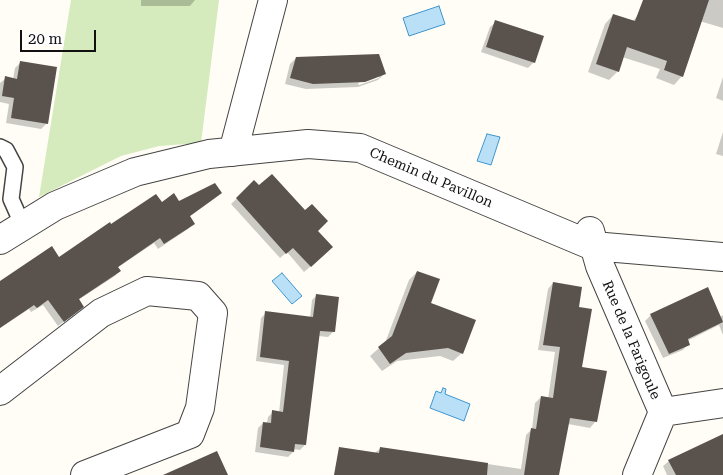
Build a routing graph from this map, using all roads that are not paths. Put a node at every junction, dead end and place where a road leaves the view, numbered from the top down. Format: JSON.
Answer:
{"nodes":[{"id":1,"x":273,"y":0,"type":"edge"},
{"id":2,"x":0,"y":147,"type":"edge"},
{"id":3,"x":233,"y":152,"type":"junction"},
{"id":4,"x":11,"y":233,"type":"edge"},
{"id":5,"x":592,"y":238,"type":"junction"},
{"id":6,"x":723,"y":257,"type":"edge"},
{"id":7,"x":0,"y":391,"type":"edge"},
{"id":8,"x":723,"y":403,"type":"edge"},
{"id":9,"x":663,"y":412,"type":"junction"},
{"id":10,"x":85,"y":475,"type":"edge"},
{"id":11,"x":638,"y":475,"type":"edge"}],
"edges":[{"from":1,"to":3,"type":"street"},
{"from":2,"to":4,"type":"lane"},
{"from":3,"to":4,"type":"street","name":"Chemin du Pavillon"},
{"from":3,"to":5,"type":"street","name":"Chemin du Pavillon"},
{"from":5,"to":6,"type":"street","name":"Chemin du Pavillon"},
{"from":5,"to":9,"type":"street","name":"Rue de la Farigoule"},
{"from":7,"to":10,"type":"street"},
{"from":8,"to":9,"type":"street"},
{"from":9,"to":11,"type":"street","name":"Rue de la Farigoule"}]}
